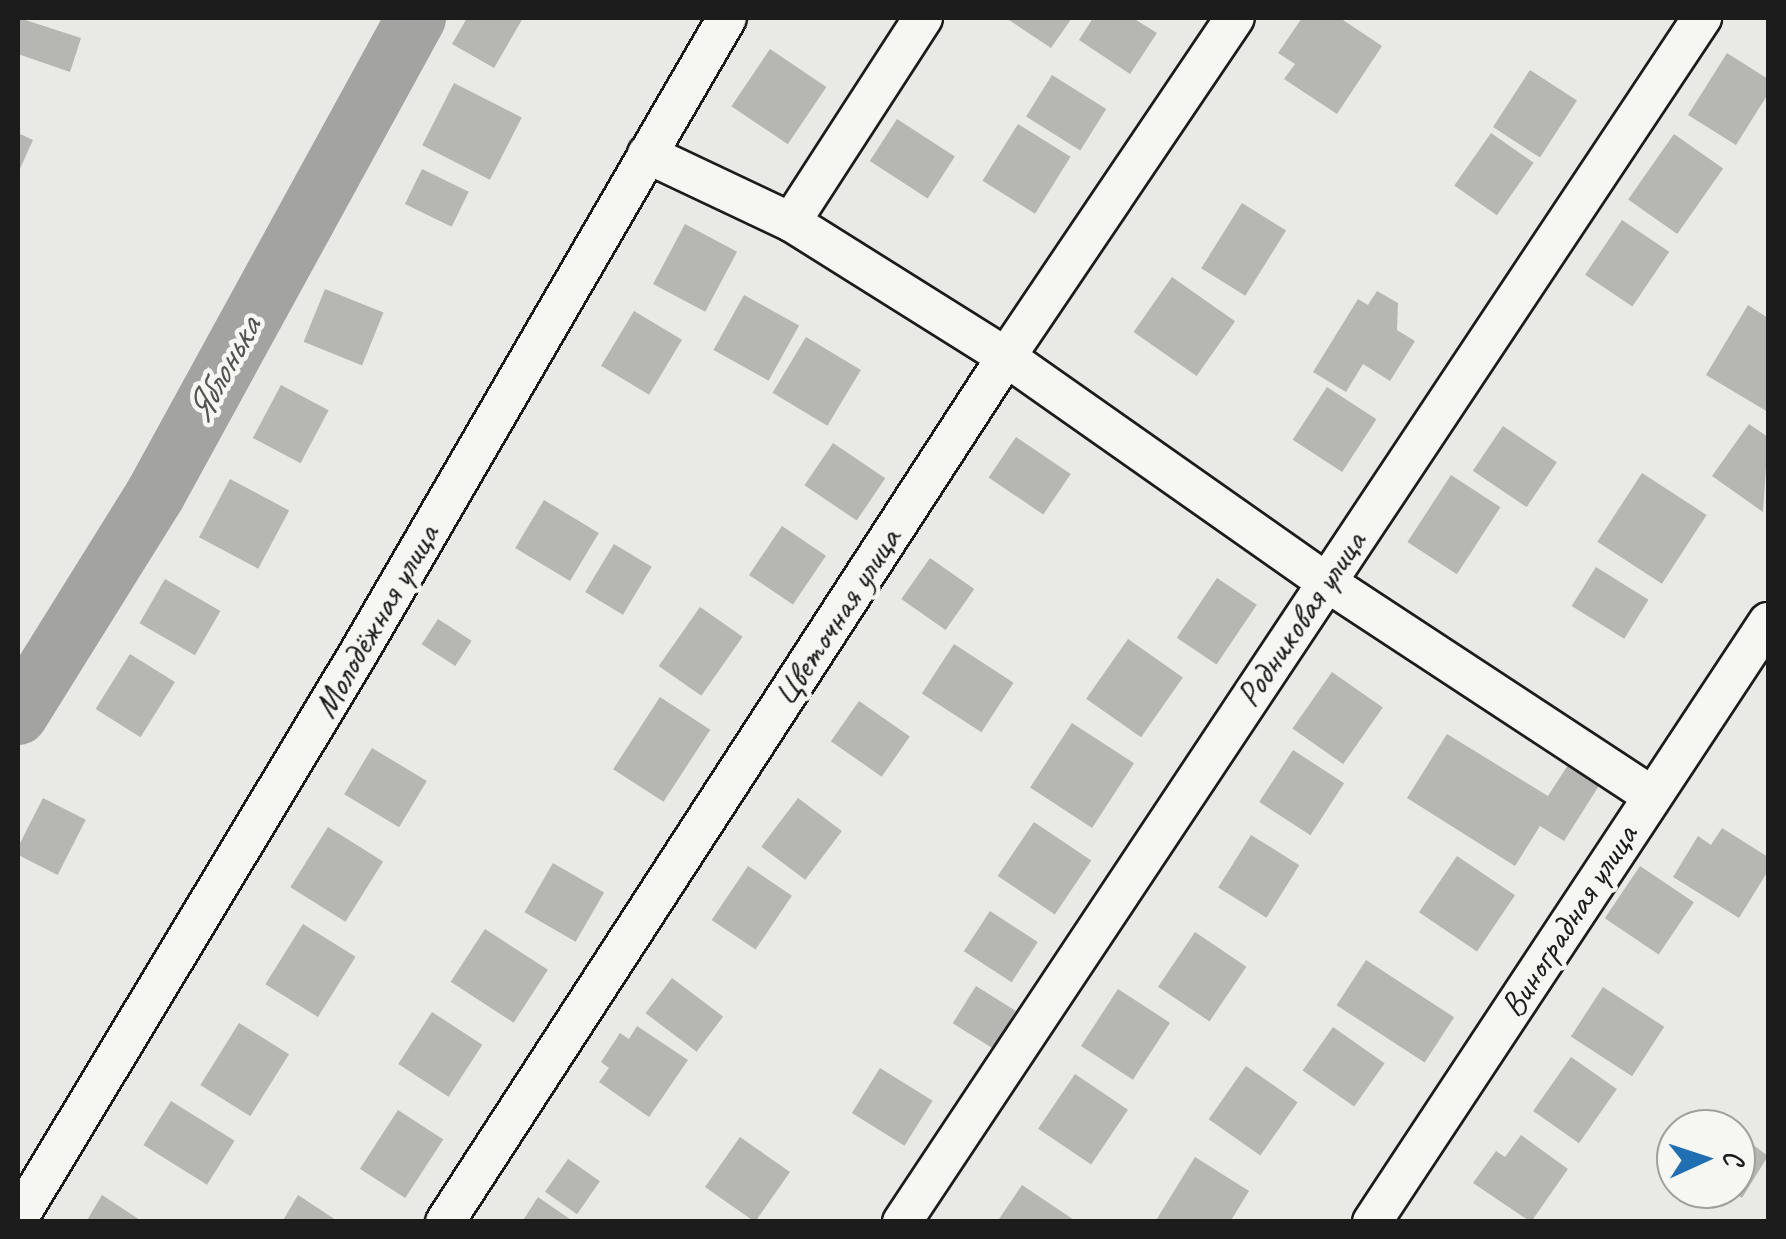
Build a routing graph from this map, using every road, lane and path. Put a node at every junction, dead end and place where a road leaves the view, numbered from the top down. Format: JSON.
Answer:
{"nodes":[{"id":1,"x":727,"y":18,"type":"edge"},
{"id":2,"x":923,"y":18,"type":"edge"},
{"id":3,"x":1235,"y":18,"type":"edge"},
{"id":4,"x":1702,"y":18,"type":"edge"},
{"id":5,"x":647,"y":154,"type":"junction"},
{"id":6,"x":790,"y":222,"type":"junction"},
{"id":7,"x":1006,"y":358,"type":"junction"},
{"id":8,"x":1325,"y":581,"type":"junction"},
{"id":9,"x":1768,"y":622,"type":"edge"},
{"id":10,"x":1652,"y":795,"type":"junction"},
{"id":11,"x":18,"y":1219,"type":"edge"},
{"id":12,"x":445,"y":1222,"type":"edge"},
{"id":13,"x":902,"y":1222,"type":"edge"},
{"id":14,"x":1372,"y":1222,"type":"edge"}],
"edges":[{"from":1,"to":5,"type":"street","name":"Молодёжная улица"},
{"from":2,"to":6,"type":"street"},
{"from":3,"to":7,"type":"street","name":"Цветочная улица"},
{"from":4,"to":8,"type":"street","name":"Родниковая улица"},
{"from":5,"to":6,"type":"street"},
{"from":5,"to":11,"type":"street","name":"Молодёжная улица"},
{"from":6,"to":7,"type":"street"},
{"from":7,"to":8,"type":"street"},
{"from":7,"to":12,"type":"street","name":"Цветочная улица"},
{"from":8,"to":10,"type":"street"},
{"from":8,"to":13,"type":"street","name":"Родниковая улица"},
{"from":9,"to":10,"type":"street","name":"Виноградная улица"},
{"from":10,"to":14,"type":"street","name":"Виноградная улица"}]}
